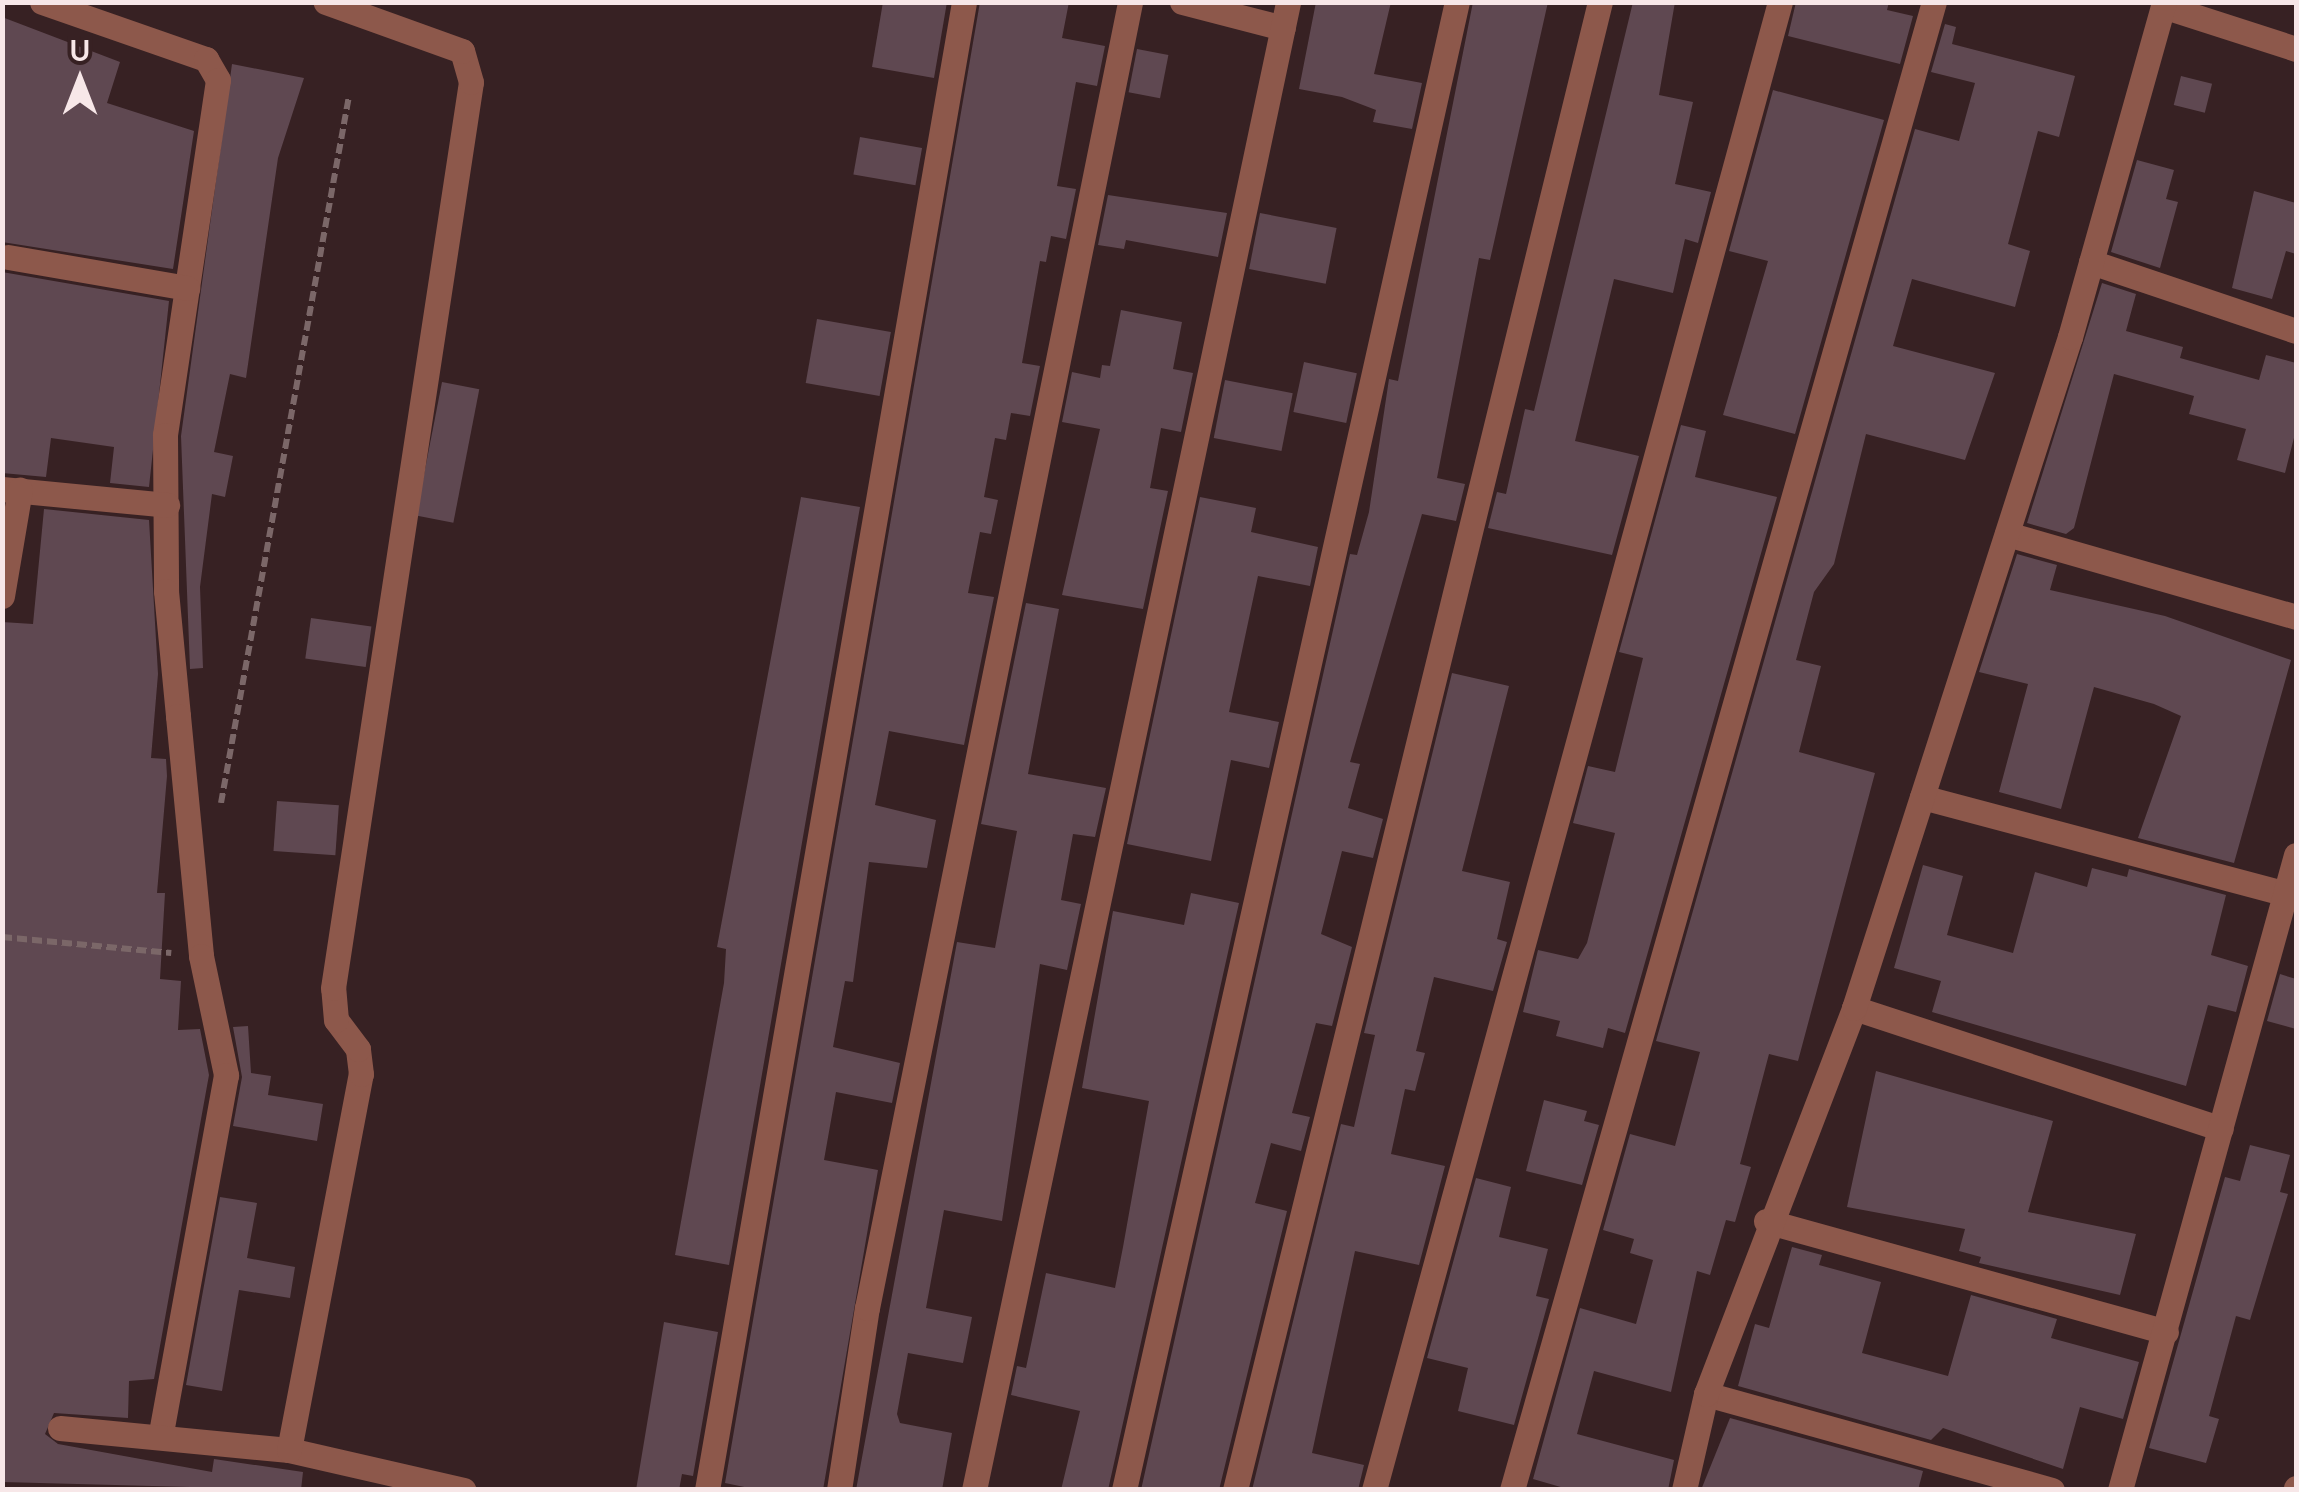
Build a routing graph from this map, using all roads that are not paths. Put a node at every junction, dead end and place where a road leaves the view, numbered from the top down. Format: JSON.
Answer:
{"nodes":[{"id":1,"x":42,"y":2,"type":"edge"},
{"id":2,"x":326,"y":2,"type":"edge"},
{"id":3,"x":964,"y":2,"type":"edge"},
{"id":4,"x":1130,"y":2,"type":"edge"},
{"id":5,"x":1182,"y":2,"type":"edge"},
{"id":6,"x":1457,"y":2,"type":"edge"},
{"id":7,"x":1600,"y":2,"type":"edge"},
{"id":8,"x":1780,"y":2,"type":"edge"},
{"id":9,"x":1934,"y":2,"type":"edge"},
{"id":10,"x":2164,"y":4,"type":"edge"},
{"id":11,"x":1286,"y":15,"type":"edge"},
{"id":12,"x":2296,"y":49,"type":"edge"},
{"id":13,"x":8,"y":257,"type":"dead end"},
{"id":14,"x":2091,"y":262,"type":"junction"},
{"id":15,"x":187,"y":288,"type":"junction"},
{"id":16,"x":2296,"y":331,"type":"edge"},
{"id":17,"x":11,"y":489,"type":"edge"},
{"id":18,"x":167,"y":504,"type":"junction"},
{"id":19,"x":2007,"y":534,"type":"junction"},
{"id":20,"x":2,"y":596,"type":"edge"},
{"id":21,"x":2296,"y":617,"type":"edge"},
{"id":22,"x":1922,"y":797,"type":"junction"},
{"id":23,"x":2296,"y":855,"type":"edge"},
{"id":24,"x":2286,"y":894,"type":"junction"},
{"id":25,"x":1854,"y":1008,"type":"junction"},
{"id":26,"x":2221,"y":1129,"type":"junction"},
{"id":27,"x":1766,"y":1221,"type":"junction"},
{"id":28,"x":2166,"y":1332,"type":"junction"},
{"id":29,"x":1706,"y":1394,"type":"junction"},
{"id":30,"x":60,"y":1428,"type":"dead end"},
{"id":31,"x":160,"y":1437,"type":"junction"},
{"id":32,"x":289,"y":1450,"type":"junction"},
{"id":33,"x":463,"y":1490,"type":"edge"},
{"id":34,"x":706,"y":1490,"type":"edge"},
{"id":35,"x":839,"y":1490,"type":"edge"},
{"id":36,"x":974,"y":1490,"type":"edge"},
{"id":37,"x":1124,"y":1490,"type":"edge"},
{"id":38,"x":1235,"y":1490,"type":"edge"},
{"id":39,"x":1374,"y":1490,"type":"edge"},
{"id":40,"x":1512,"y":1490,"type":"edge"},
{"id":41,"x":1684,"y":1490,"type":"edge"},
{"id":42,"x":2052,"y":1490,"type":"edge"},
{"id":43,"x":2120,"y":1490,"type":"edge"}],
"edges":[{"from":1,"to":15,"type":"street"},
{"from":2,"to":32,"type":"street"},
{"from":3,"to":34,"type":"street"},
{"from":4,"to":35,"type":"street"},
{"from":5,"to":11,"type":"street"},
{"from":6,"to":37,"type":"street"},
{"from":7,"to":38,"type":"street"},
{"from":8,"to":39,"type":"street"},
{"from":9,"to":40,"type":"street"},
{"from":10,"to":12,"type":"street"},
{"from":10,"to":14,"type":"street"},
{"from":11,"to":36,"type":"street"},
{"from":13,"to":15,"type":"street"},
{"from":14,"to":16,"type":"street"},
{"from":14,"to":19,"type":"street"},
{"from":15,"to":18,"type":"street"},
{"from":17,"to":18,"type":"street"},
{"from":17,"to":20,"type":"street"},
{"from":18,"to":31,"type":"street"},
{"from":19,"to":21,"type":"street"},
{"from":19,"to":22,"type":"street"},
{"from":22,"to":24,"type":"street"},
{"from":22,"to":25,"type":"street"},
{"from":23,"to":24,"type":"street"},
{"from":24,"to":26,"type":"street"},
{"from":25,"to":26,"type":"street"},
{"from":25,"to":27,"type":"street"},
{"from":26,"to":28,"type":"street"},
{"from":27,"to":28,"type":"street"},
{"from":27,"to":29,"type":"street"},
{"from":28,"to":43,"type":"street"},
{"from":29,"to":41,"type":"street"},
{"from":29,"to":42,"type":"street"},
{"from":30,"to":31,"type":"street"},
{"from":31,"to":32,"type":"street"},
{"from":32,"to":33,"type":"street"}]}
